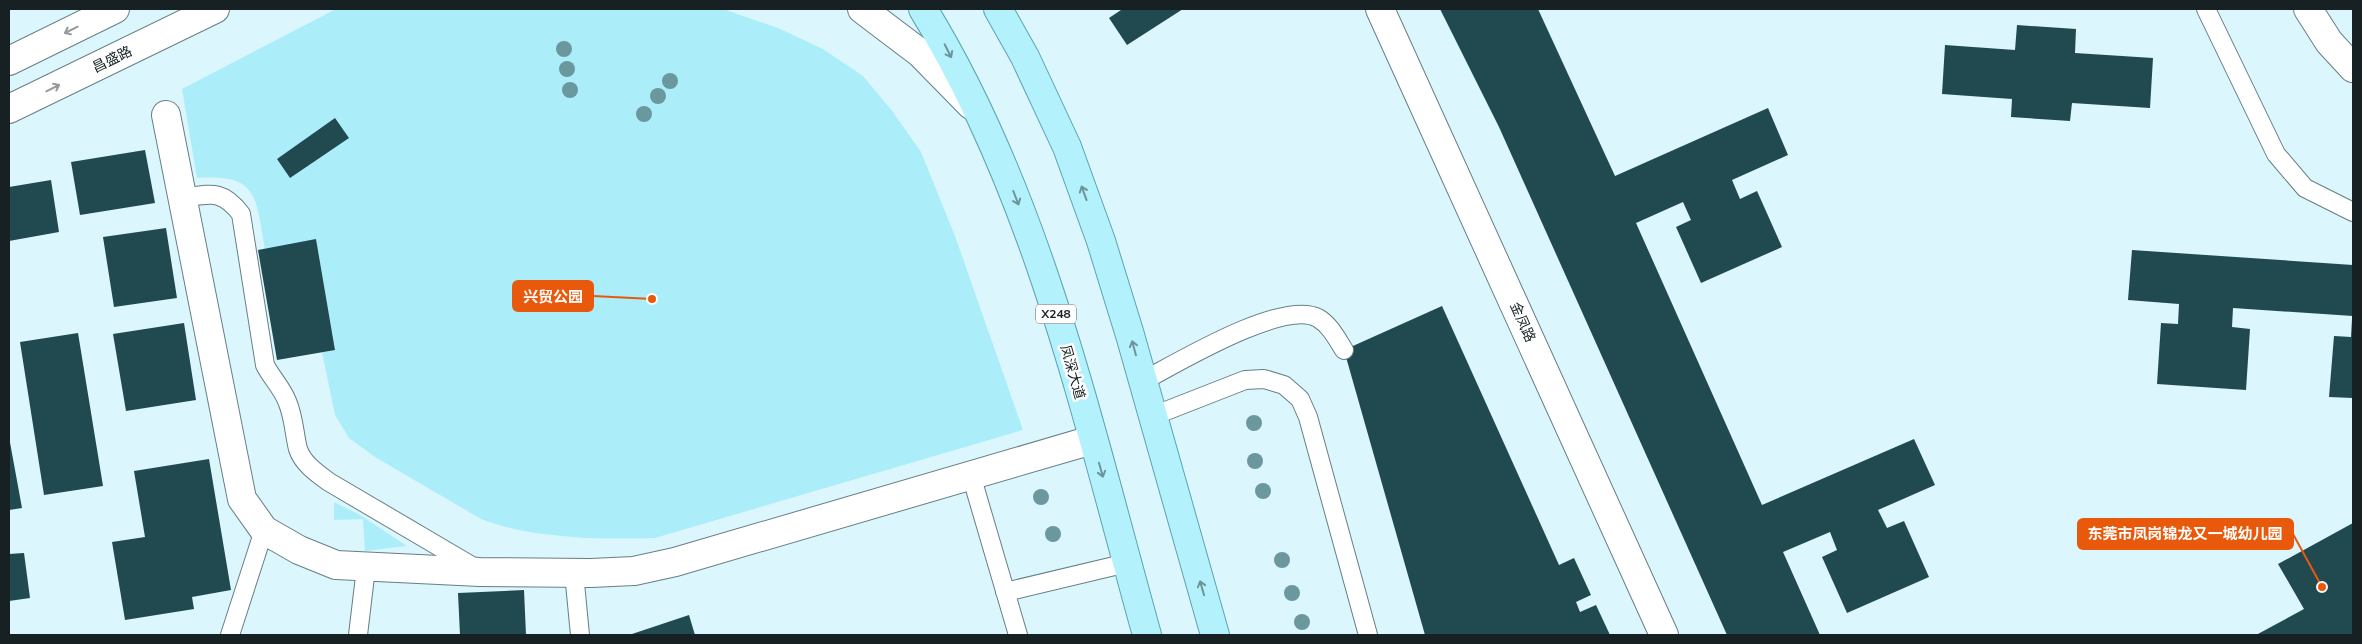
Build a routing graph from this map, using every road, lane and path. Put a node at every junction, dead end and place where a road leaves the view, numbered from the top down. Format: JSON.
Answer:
{"nodes":[{"id":1,"x":115,"y":9,"type":"edge"},
{"id":2,"x":215,"y":9,"type":"edge"},
{"id":3,"x":862,"y":9,"type":"edge"},
{"id":4,"x":923,"y":9,"type":"edge"},
{"id":5,"x":998,"y":9,"type":"edge"},
{"id":6,"x":1006,"y":9,"type":"edge"},
{"id":7,"x":1380,"y":9,"type":"edge"},
{"id":8,"x":2206,"y":9,"type":"edge"},
{"id":9,"x":2308,"y":9,"type":"edge"},
{"id":10,"x":1025,"y":57,"type":"junction"},
{"id":11,"x":9,"y":61,"type":"edge"},
{"id":12,"x":2353,"y":68,"type":"edge"},
{"id":13,"x":9,"y":109,"type":"edge"},
{"id":14,"x":166,"y":115,"type":"dead end"},
{"id":15,"x":982,"y":117,"type":"junction"},
{"id":16,"x":182,"y":198,"type":"junction"},
{"id":17,"x":2353,"y":212,"type":"edge"},
{"id":18,"x":1344,"y":350,"type":"dead end"},
{"id":19,"x":1143,"y":381,"type":"junction"},
{"id":20,"x":1153,"y":416,"type":"junction"},
{"id":21,"x":1092,"y":440,"type":"junction"},
{"id":22,"x":972,"y":475,"type":"junction"},
{"id":23,"x":264,"y":530,"type":"junction"},
{"id":24,"x":1127,"y":563,"type":"junction"},
{"id":25,"x":366,"y":568,"type":"junction"},
{"id":26,"x":480,"y":572,"type":"junction"},
{"id":27,"x":574,"y":573,"type":"junction"},
{"id":28,"x":1005,"y":592,"type":"junction"},
{"id":29,"x":230,"y":635,"type":"edge"},
{"id":30,"x":358,"y":635,"type":"edge"},
{"id":31,"x":580,"y":635,"type":"edge"},
{"id":32,"x":1018,"y":635,"type":"edge"},
{"id":33,"x":1147,"y":635,"type":"edge"},
{"id":34,"x":1215,"y":635,"type":"edge"},
{"id":35,"x":1368,"y":635,"type":"edge"},
{"id":36,"x":1664,"y":635,"type":"edge"}],
"edges":[{"from":1,"to":11,"type":"street","one_way":true},
{"from":13,"to":2,"type":"street","name":"昌盛路","one_way":true},
{"from":3,"to":15,"type":"street"},
{"from":4,"to":15,"type":"main road","name":"凤深大道","number":"X248","one_way":true},
{"from":5,"to":10,"type":"main road"},
{"from":6,"to":10,"type":"street"},
{"from":7,"to":36,"type":"street","name":"金凤路"},
{"from":8,"to":17,"type":"lane"},
{"from":9,"to":12,"type":"street"},
{"from":19,"to":10,"type":"main road","one_way":true},
{"from":14,"to":16,"type":"street"},
{"from":15,"to":21,"type":"main road","name":"凤深大道","number":"X248","one_way":true},
{"from":16,"to":23,"type":"street"},
{"from":16,"to":26,"type":"lane"},
{"from":18,"to":19,"type":"lane"},
{"from":19,"to":20,"type":"main road"},
{"from":34,"to":20,"type":"main road","one_way":true},
{"from":20,"to":35,"type":"lane"},
{"from":21,"to":22,"type":"street"},
{"from":21,"to":24,"type":"main road","name":"凤深大道","number":"X248","one_way":true},
{"from":22,"to":27,"type":"street"},
{"from":22,"to":28,"type":"lane"},
{"from":23,"to":25,"type":"street"},
{"from":23,"to":29,"type":"lane"},
{"from":24,"to":28,"type":"lane"},
{"from":24,"to":33,"type":"main road","name":"凤深大道","number":"X248"},
{"from":25,"to":26,"type":"street"},
{"from":25,"to":30,"type":"lane"},
{"from":26,"to":27,"type":"street"},
{"from":27,"to":31,"type":"lane"},
{"from":28,"to":32,"type":"lane"}]}
